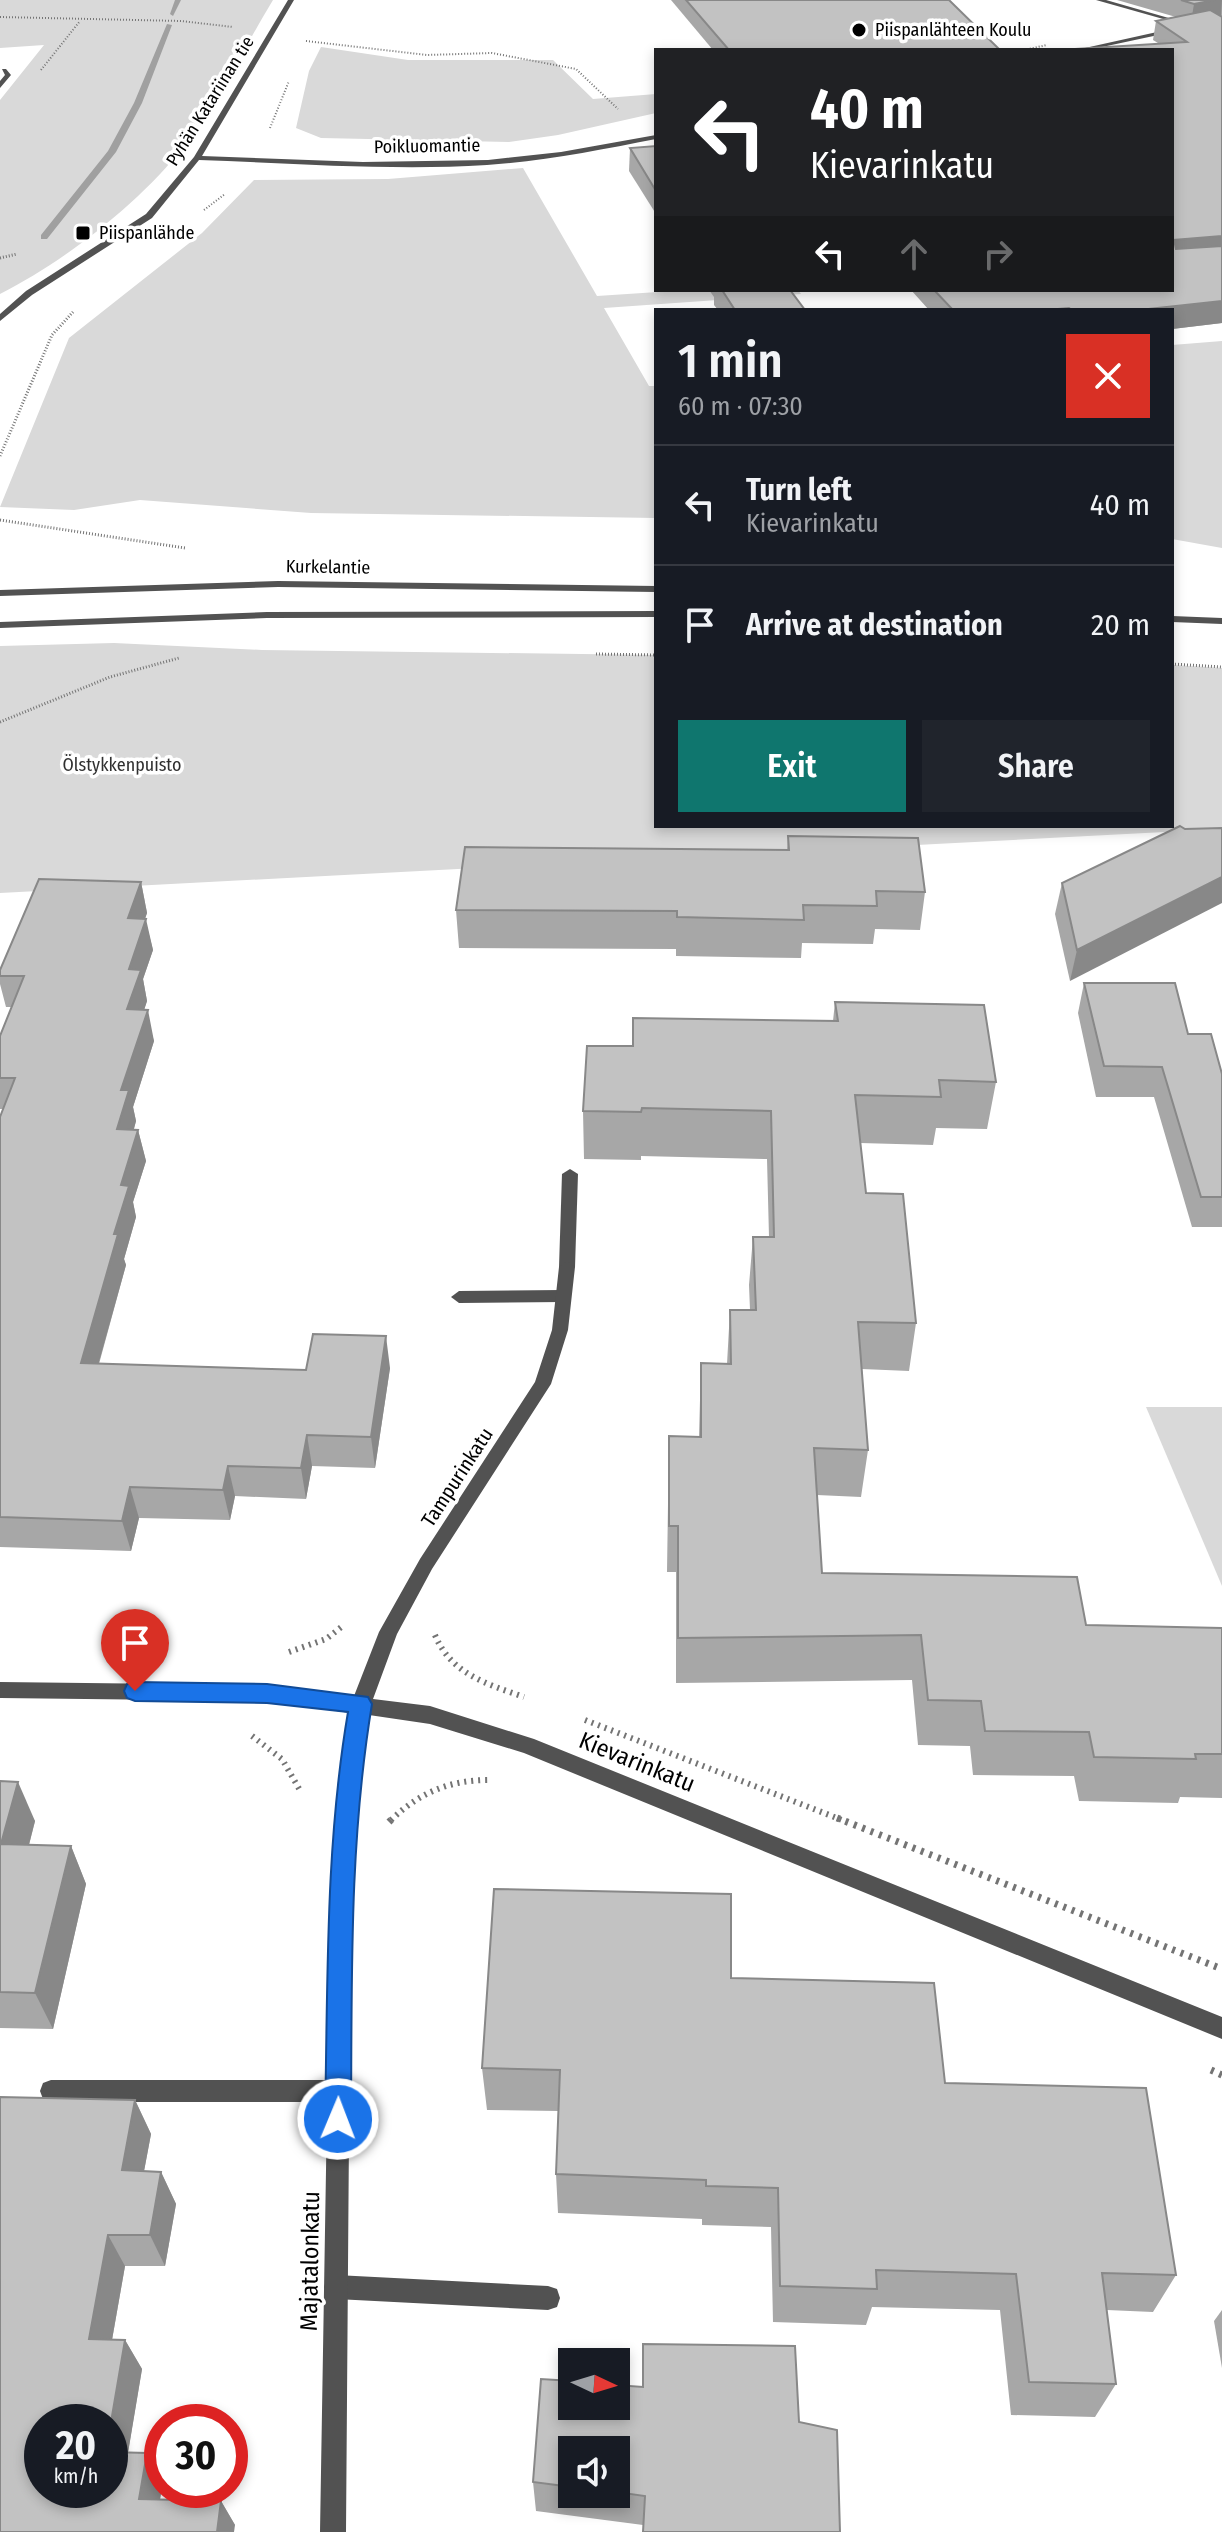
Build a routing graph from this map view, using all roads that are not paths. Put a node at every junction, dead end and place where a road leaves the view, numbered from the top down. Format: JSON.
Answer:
{"nodes":[{"id":1,"x":291,"y":0,"type":"edge"},
{"id":2,"x":1099,"y":0,"type":"edge"},
{"id":3,"x":1088,"y":48,"type":"edge"},
{"id":4,"x":4,"y":70,"type":"dead end"},
{"id":5,"x":0,"y":86,"type":"edge"},
{"id":6,"x":654,"y":137,"type":"edge"},
{"id":7,"x":197,"y":158,"type":"junction"},
{"id":8,"x":29,"y":293,"type":"junction"},
{"id":9,"x":0,"y":304,"type":"edge"},
{"id":10,"x":0,"y":318,"type":"edge"},
{"id":11,"x":654,"y":589,"type":"edge"},
{"id":12,"x":0,"y":593,"type":"edge"},
{"id":13,"x":654,"y":614,"type":"edge"},
{"id":14,"x":1174,"y":619,"type":"edge"},
{"id":15,"x":1222,"y":621,"type":"edge"},
{"id":16,"x":0,"y":625,"type":"edge"},
{"id":17,"x":570,"y":1174,"type":"dead end"},
{"id":18,"x":563,"y":1296,"type":"junction"},
{"id":19,"x":459,"y":1297,"type":"dead end"},
{"id":20,"x":0,"y":1690,"type":"edge"},
{"id":21,"x":361,"y":1704,"type":"junction"},
{"id":22,"x":1222,"y":2028,"type":"edge"},
{"id":23,"x":51,"y":2091,"type":"dead end"},
{"id":24,"x":339,"y":2091,"type":"junction"},
{"id":25,"x":336,"y":2287,"type":"junction"},
{"id":26,"x":548,"y":2298,"type":"dead end"},
{"id":27,"x":333,"y":2532,"type":"edge"}],
"edges":[{"from":1,"to":7,"type":"street","name":"Pyhän Katariinan tie"},
{"from":2,"to":3,"type":"street"},
{"from":4,"to":5,"type":"street"},
{"from":6,"to":7,"type":"street","name":"Poikluomantie"},
{"from":7,"to":8,"type":"street","name":"Pyhän Katariinan tie"},
{"from":8,"to":9,"type":"street","name":"Pyhän Katariinan tie"},
{"from":8,"to":10,"type":"street","name":"Pyhän Katariinan tie"},
{"from":11,"to":12,"type":"street","name":"Kurkelantie"},
{"from":13,"to":16,"type":"street"},
{"from":14,"to":15,"type":"street"},
{"from":17,"to":18,"type":"street","name":"Tampurinkatu"},
{"from":18,"to":19,"type":"street"},
{"from":18,"to":21,"type":"street","name":"Tampurinkatu"},
{"from":20,"to":21,"type":"street","name":"Kievarinkatu"},
{"from":21,"to":22,"type":"street","name":"Kievarinkatu"},
{"from":21,"to":24,"type":"street","name":"Majatalonkatu"},
{"from":23,"to":24,"type":"street"},
{"from":24,"to":25,"type":"street","name":"Majatalonkatu"},
{"from":25,"to":26,"type":"street"},
{"from":25,"to":27,"type":"street","name":"Majatalonkatu"}]}
